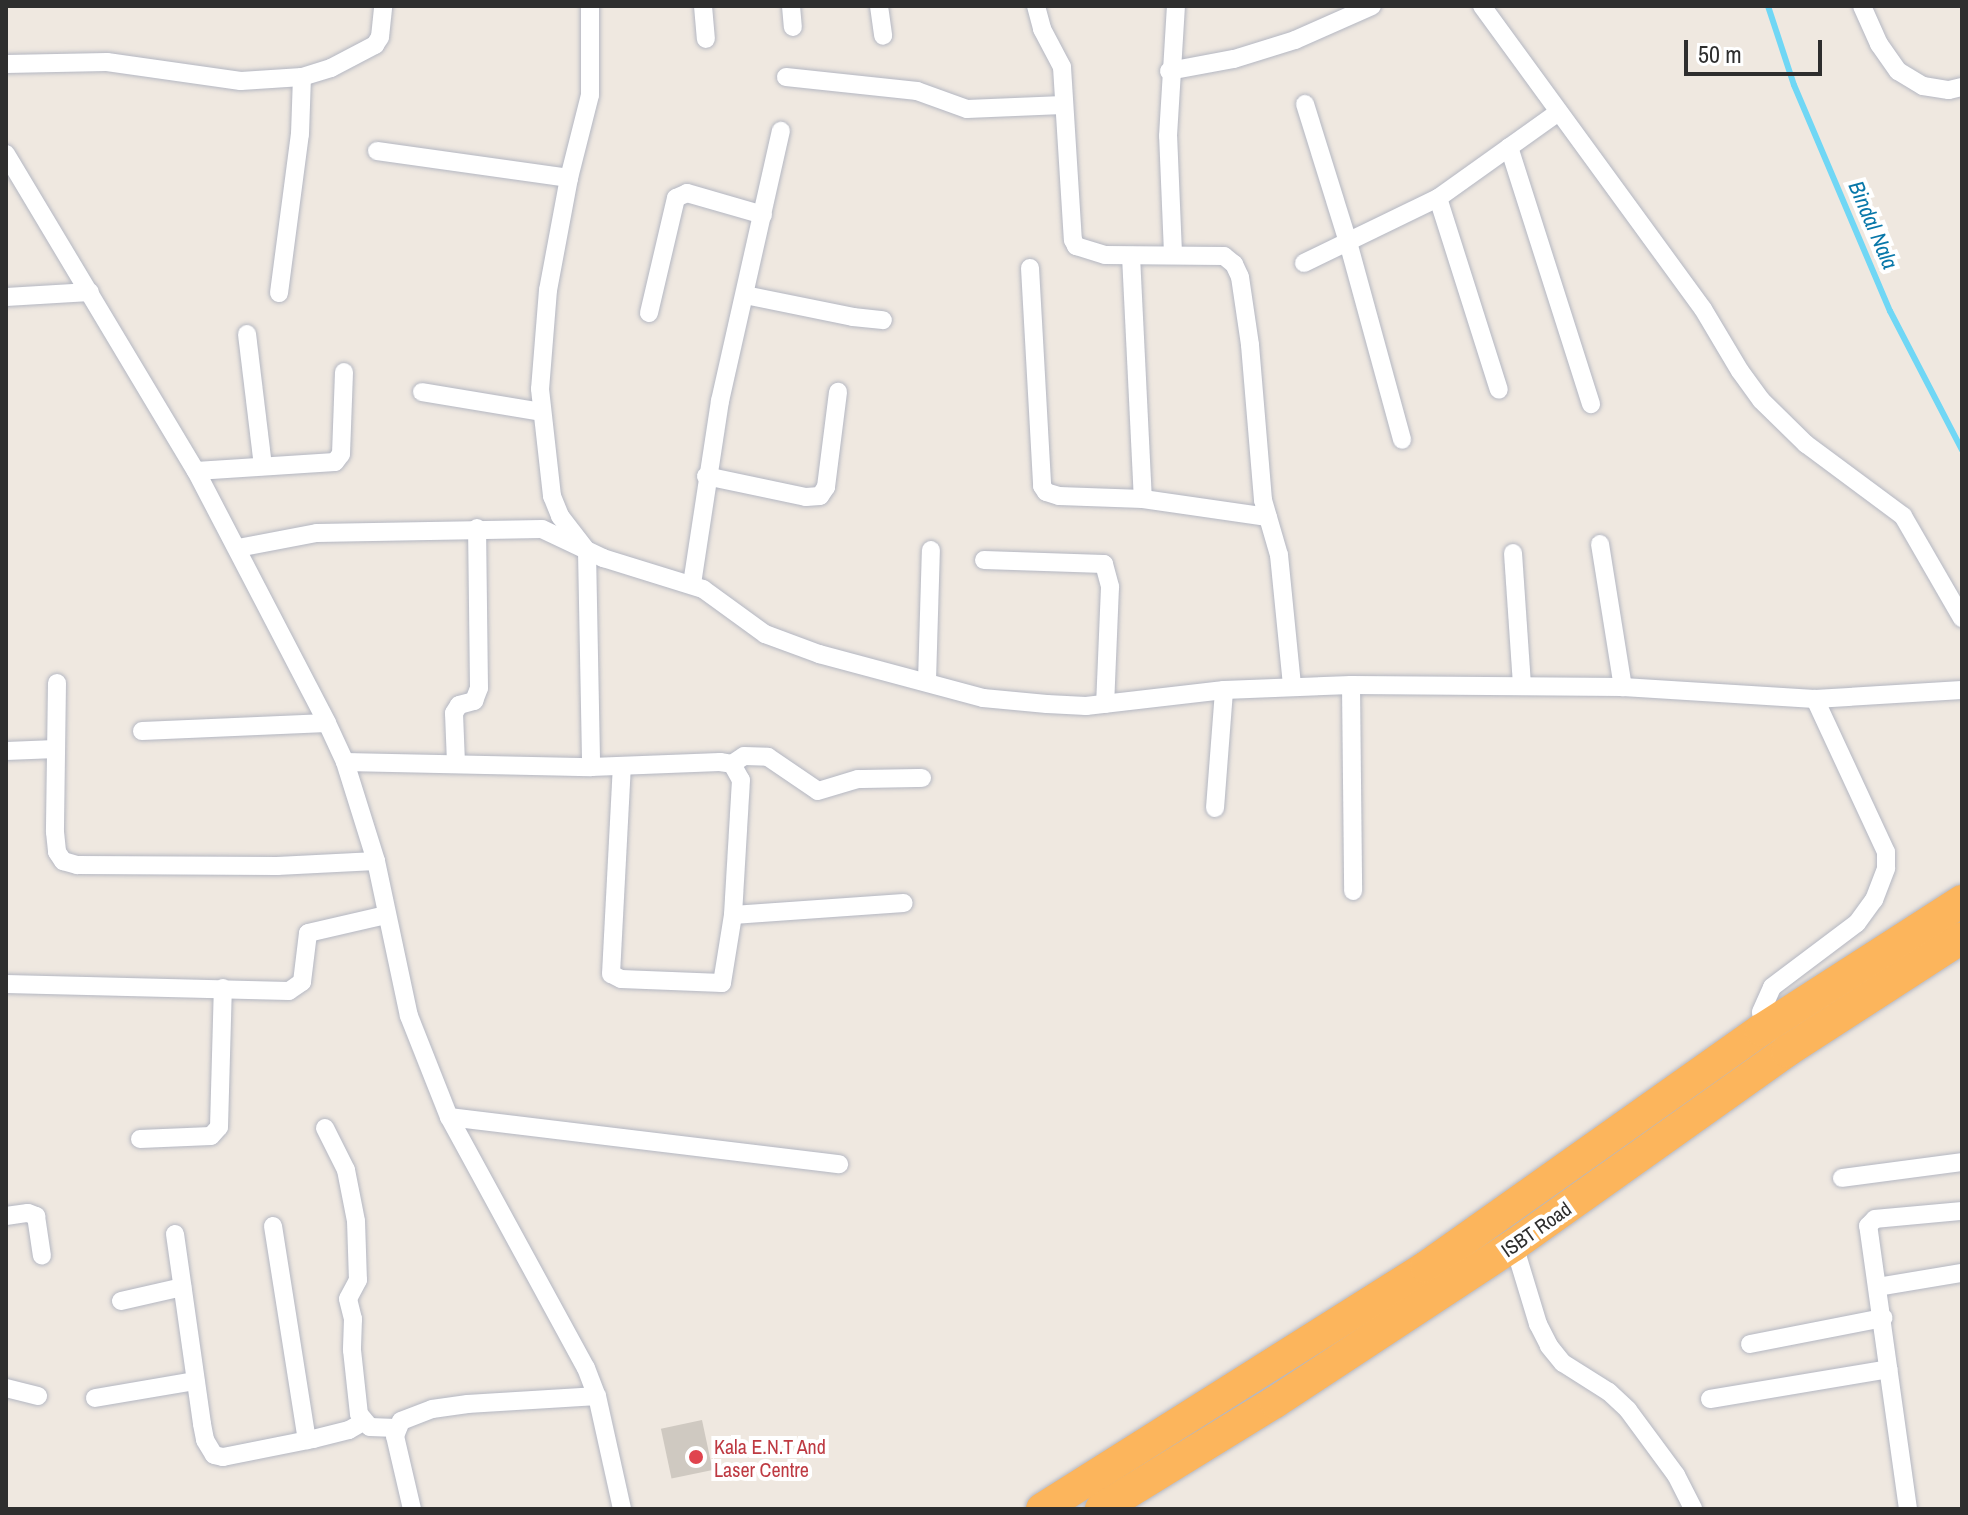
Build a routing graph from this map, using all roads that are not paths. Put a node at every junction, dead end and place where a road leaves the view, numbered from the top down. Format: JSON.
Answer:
{"nodes":[{"id":1,"x":383,"y":6,"type":"edge"},
{"id":2,"x":590,"y":6,"type":"edge"},
{"id":3,"x":703,"y":6,"type":"edge"},
{"id":4,"x":791,"y":6,"type":"edge"},
{"id":5,"x":879,"y":6,"type":"edge"},
{"id":6,"x":1036,"y":6,"type":"edge"},
{"id":7,"x":1176,"y":6,"type":"edge"},
{"id":8,"x":1372,"y":6,"type":"edge"},
{"id":9,"x":1482,"y":6,"type":"edge"},
{"id":10,"x":1862,"y":6,"type":"edge"},
{"id":11,"x":793,"y":27,"type":"dead end"},
{"id":12,"x":883,"y":36,"type":"dead end"},
{"id":13,"x":706,"y":39,"type":"dead end"},
{"id":14,"x":6,"y":64,"type":"edge"},
{"id":15,"x":1169,"y":71,"type":"junction"},
{"id":16,"x":302,"y":77,"type":"junction"},
{"id":17,"x":786,"y":77,"type":"dead end"},
{"id":18,"x":1962,"y":87,"type":"edge"},
{"id":19,"x":1305,"y":104,"type":"dead end"},
{"id":20,"x":1063,"y":105,"type":"junction"},
{"id":21,"x":1557,"y":113,"type":"junction"},
{"id":22,"x":781,"y":131,"type":"dead end"},
{"id":23,"x":1509,"y":147,"type":"junction"},
{"id":24,"x":377,"y":151,"type":"dead end"},
{"id":25,"x":6,"y":154,"type":"edge"},
{"id":26,"x":569,"y":178,"type":"junction"},
{"id":27,"x":1438,"y":198,"type":"junction"},
{"id":28,"x":763,"y":215,"type":"junction"},
{"id":29,"x":1348,"y":242,"type":"junction"},
{"id":30,"x":1173,"y":253,"type":"junction"},
{"id":31,"x":1131,"y":256,"type":"junction"},
{"id":32,"x":1304,"y":263,"type":"dead end"},
{"id":33,"x":1030,"y":268,"type":"dead end"},
{"id":34,"x":90,"y":292,"type":"junction"},
{"id":35,"x":279,"y":293,"type":"dead end"},
{"id":36,"x":745,"y":295,"type":"junction"},
{"id":37,"x":6,"y":297,"type":"edge"},
{"id":38,"x":649,"y":313,"type":"dead end"},
{"id":39,"x":883,"y":320,"type":"dead end"},
{"id":40,"x":247,"y":334,"type":"dead end"},
{"id":41,"x":344,"y":372,"type":"dead end"},
{"id":42,"x":1499,"y":390,"type":"dead end"},
{"id":43,"x":422,"y":392,"type":"dead end"},
{"id":44,"x":838,"y":392,"type":"dead end"},
{"id":45,"x":1591,"y":404,"type":"dead end"},
{"id":46,"x":541,"y":412,"type":"junction"},
{"id":47,"x":1402,"y":440,"type":"dead end"},
{"id":48,"x":263,"y":466,"type":"junction"},
{"id":49,"x":196,"y":471,"type":"junction"},
{"id":50,"x":706,"y":476,"type":"junction"},
{"id":51,"x":1143,"y":499,"type":"junction"},
{"id":52,"x":1268,"y":517,"type":"junction"},
{"id":53,"x":477,"y":528,"type":"junction"},
{"id":54,"x":1600,"y":544,"type":"dead end"},
{"id":55,"x":238,"y":548,"type":"junction"},
{"id":56,"x":931,"y":550,"type":"dead end"},
{"id":57,"x":587,"y":551,"type":"junction"},
{"id":58,"x":1513,"y":553,"type":"dead end"},
{"id":59,"x":984,"y":560,"type":"dead end"},
{"id":60,"x":692,"y":584,"type":"junction"},
{"id":61,"x":1962,"y":618,"type":"edge"},
{"id":62,"x":927,"y":681,"type":"junction"},
{"id":63,"x":57,"y":683,"type":"dead end"},
{"id":64,"x":1351,"y":685,"type":"junction"},
{"id":65,"x":1522,"y":685,"type":"junction"},
{"id":66,"x":1292,"y":686,"type":"junction"},
{"id":67,"x":1623,"y":687,"type":"junction"},
{"id":68,"x":1224,"y":690,"type":"junction"},
{"id":69,"x":1962,"y":690,"type":"edge"},
{"id":70,"x":1815,"y":699,"type":"junction"},
{"id":71,"x":1105,"y":704,"type":"junction"},
{"id":72,"x":327,"y":723,"type":"junction"},
{"id":73,"x":142,"y":731,"type":"dead end"},
{"id":74,"x":56,"y":749,"type":"junction"},
{"id":75,"x":6,"y":751,"type":"edge"},
{"id":76,"x":345,"y":762,"type":"junction"},
{"id":77,"x":456,"y":763,"type":"junction"},
{"id":78,"x":732,"y":764,"type":"junction"},
{"id":79,"x":622,"y":766,"type":"junction"},
{"id":80,"x":591,"y":767,"type":"junction"},
{"id":81,"x":922,"y":778,"type":"dead end"},
{"id":82,"x":1215,"y":808,"type":"dead end"},
{"id":83,"x":376,"y":861,"type":"junction"},
{"id":84,"x":1353,"y":891,"type":"dead end"},
{"id":85,"x":1962,"y":901,"type":"edge"},
{"id":86,"x":904,"y":903,"type":"dead end"},
{"id":87,"x":386,"y":915,"type":"junction"},
{"id":88,"x":733,"y":915,"type":"junction"},
{"id":89,"x":1962,"y":938,"type":"edge"},
{"id":90,"x":6,"y":984,"type":"edge"},
{"id":91,"x":223,"y":988,"type":"junction"},
{"id":92,"x":1761,"y":1030,"type":"junction"},
{"id":93,"x":1780,"y":1056,"type":"junction"},
{"id":94,"x":449,"y":1117,"type":"junction"},
{"id":95,"x":325,"y":1128,"type":"dead end"},
{"id":96,"x":140,"y":1139,"type":"dead end"},
{"id":97,"x":1962,"y":1162,"type":"edge"},
{"id":98,"x":839,"y":1164,"type":"dead end"},
{"id":99,"x":1842,"y":1178,"type":"dead end"},
{"id":100,"x":1962,"y":1211,"type":"edge"},
{"id":101,"x":6,"y":1216,"type":"edge"},
{"id":102,"x":273,"y":1226,"type":"dead end"},
{"id":103,"x":175,"y":1234,"type":"dead end"},
{"id":104,"x":1514,"y":1245,"type":"junction"},
{"id":105,"x":42,"y":1256,"type":"dead end"},
{"id":106,"x":1962,"y":1273,"type":"edge"},
{"id":107,"x":182,"y":1287,"type":"junction"},
{"id":108,"x":1878,"y":1287,"type":"junction"},
{"id":109,"x":121,"y":1301,"type":"dead end"},
{"id":110,"x":1883,"y":1318,"type":"junction"},
{"id":111,"x":1750,"y":1344,"type":"dead end"},
{"id":112,"x":1889,"y":1369,"type":"junction"},
{"id":113,"x":196,"y":1381,"type":"junction"},
{"id":114,"x":6,"y":1388,"type":"edge"},
{"id":115,"x":38,"y":1396,"type":"dead end"},
{"id":116,"x":597,"y":1396,"type":"junction"},
{"id":117,"x":95,"y":1398,"type":"dead end"},
{"id":118,"x":1710,"y":1399,"type":"dead end"},
{"id":119,"x":363,"y":1422,"type":"junction"},
{"id":120,"x":396,"y":1428,"type":"junction"},
{"id":121,"x":307,"y":1440,"type":"junction"},
{"id":122,"x":412,"y":1509,"type":"edge"},
{"id":123,"x":622,"y":1509,"type":"edge"},
{"id":124,"x":1042,"y":1509,"type":"edge"},
{"id":125,"x":1101,"y":1509,"type":"edge"},
{"id":126,"x":1693,"y":1509,"type":"edge"},
{"id":127,"x":1908,"y":1509,"type":"edge"}],
"edges":[{"from":1,"to":16,"type":"street"},
{"from":2,"to":26,"type":"street"},
{"from":3,"to":13,"type":"street"},
{"from":4,"to":11,"type":"street"},
{"from":5,"to":12,"type":"street"},
{"from":6,"to":20,"type":"street"},
{"from":7,"to":15,"type":"street"},
{"from":8,"to":15,"type":"street"},
{"from":9,"to":21,"type":"street"},
{"from":10,"to":18,"type":"street"},
{"from":14,"to":16,"type":"street"},
{"from":15,"to":30,"type":"street"},
{"from":16,"to":35,"type":"street"},
{"from":17,"to":20,"type":"street"},
{"from":19,"to":29,"type":"street"},
{"from":20,"to":31,"type":"street"},
{"from":21,"to":23,"type":"street"},
{"from":21,"to":61,"type":"street"},
{"from":22,"to":28,"type":"street"},
{"from":23,"to":27,"type":"street"},
{"from":23,"to":45,"type":"street"},
{"from":24,"to":26,"type":"street"},
{"from":25,"to":34,"type":"street"},
{"from":26,"to":46,"type":"street"},
{"from":27,"to":29,"type":"street"},
{"from":27,"to":42,"type":"street"},
{"from":28,"to":36,"type":"street"},
{"from":28,"to":38,"type":"street"},
{"from":29,"to":32,"type":"street"},
{"from":29,"to":47,"type":"street"},
{"from":30,"to":31,"type":"street"},
{"from":30,"to":52,"type":"street"},
{"from":31,"to":51,"type":"street"},
{"from":33,"to":51,"type":"street"},
{"from":34,"to":37,"type":"street"},
{"from":34,"to":49,"type":"street"},
{"from":36,"to":39,"type":"street"},
{"from":36,"to":50,"type":"street"},
{"from":40,"to":48,"type":"street"},
{"from":41,"to":48,"type":"street"},
{"from":43,"to":46,"type":"street"},
{"from":44,"to":50,"type":"street"},
{"from":46,"to":57,"type":"street"},
{"from":48,"to":49,"type":"street"},
{"from":49,"to":55,"type":"street"},
{"from":50,"to":60,"type":"street"},
{"from":51,"to":52,"type":"street"},
{"from":52,"to":66,"type":"street"},
{"from":53,"to":55,"type":"street"},
{"from":53,"to":57,"type":"street"},
{"from":53,"to":77,"type":"street"},
{"from":54,"to":67,"type":"street"},
{"from":55,"to":72,"type":"street"},
{"from":56,"to":62,"type":"street"},
{"from":57,"to":60,"type":"street"},
{"from":57,"to":80,"type":"street"},
{"from":58,"to":65,"type":"street"},
{"from":59,"to":71,"type":"street"},
{"from":60,"to":62,"type":"street"},
{"from":62,"to":71,"type":"street"},
{"from":63,"to":74,"type":"street"},
{"from":64,"to":65,"type":"street"},
{"from":64,"to":66,"type":"street"},
{"from":64,"to":84,"type":"street"},
{"from":65,"to":67,"type":"street"},
{"from":66,"to":68,"type":"street"},
{"from":67,"to":70,"type":"street"},
{"from":68,"to":71,"type":"street"},
{"from":68,"to":82,"type":"street"},
{"from":69,"to":70,"type":"street"},
{"from":70,"to":92,"type":"street"},
{"from":72,"to":73,"type":"street"},
{"from":72,"to":76,"type":"street"},
{"from":74,"to":75,"type":"street"},
{"from":74,"to":83,"type":"street"},
{"from":76,"to":77,"type":"street"},
{"from":76,"to":83,"type":"street"},
{"from":77,"to":80,"type":"street"},
{"from":78,"to":79,"type":"street"},
{"from":78,"to":81,"type":"street"},
{"from":78,"to":88,"type":"street"},
{"from":79,"to":80,"type":"street"},
{"from":79,"to":88,"type":"street"},
{"from":83,"to":87,"type":"street"},
{"from":85,"to":92,"type":"highway"},
{"from":86,"to":88,"type":"street"},
{"from":87,"to":91,"type":"street"},
{"from":87,"to":94,"type":"street"},
{"from":89,"to":93,"type":"highway","name":"ISBT Road"},
{"from":90,"to":91,"type":"street"},
{"from":91,"to":96,"type":"street"},
{"from":92,"to":93,"type":"street"},
{"from":92,"to":124,"type":"highway"},
{"from":93,"to":104,"type":"highway","name":"ISBT Road"},
{"from":94,"to":98,"type":"street"},
{"from":94,"to":116,"type":"street"},
{"from":95,"to":119,"type":"street"},
{"from":97,"to":99,"type":"street"},
{"from":100,"to":108,"type":"street"},
{"from":101,"to":105,"type":"street"},
{"from":102,"to":121,"type":"street"},
{"from":103,"to":107,"type":"street"},
{"from":104,"to":125,"type":"highway","name":"ISBT Road"},
{"from":104,"to":126,"type":"street"},
{"from":106,"to":108,"type":"street"},
{"from":107,"to":109,"type":"street"},
{"from":107,"to":113,"type":"street"},
{"from":108,"to":110,"type":"street"},
{"from":110,"to":111,"type":"street"},
{"from":110,"to":112,"type":"street"},
{"from":112,"to":118,"type":"street"},
{"from":112,"to":127,"type":"street"},
{"from":113,"to":117,"type":"street"},
{"from":113,"to":121,"type":"street"},
{"from":114,"to":115,"type":"street"},
{"from":116,"to":120,"type":"street"},
{"from":116,"to":123,"type":"street"},
{"from":119,"to":120,"type":"street"},
{"from":119,"to":121,"type":"street"},
{"from":120,"to":122,"type":"street"}]}
